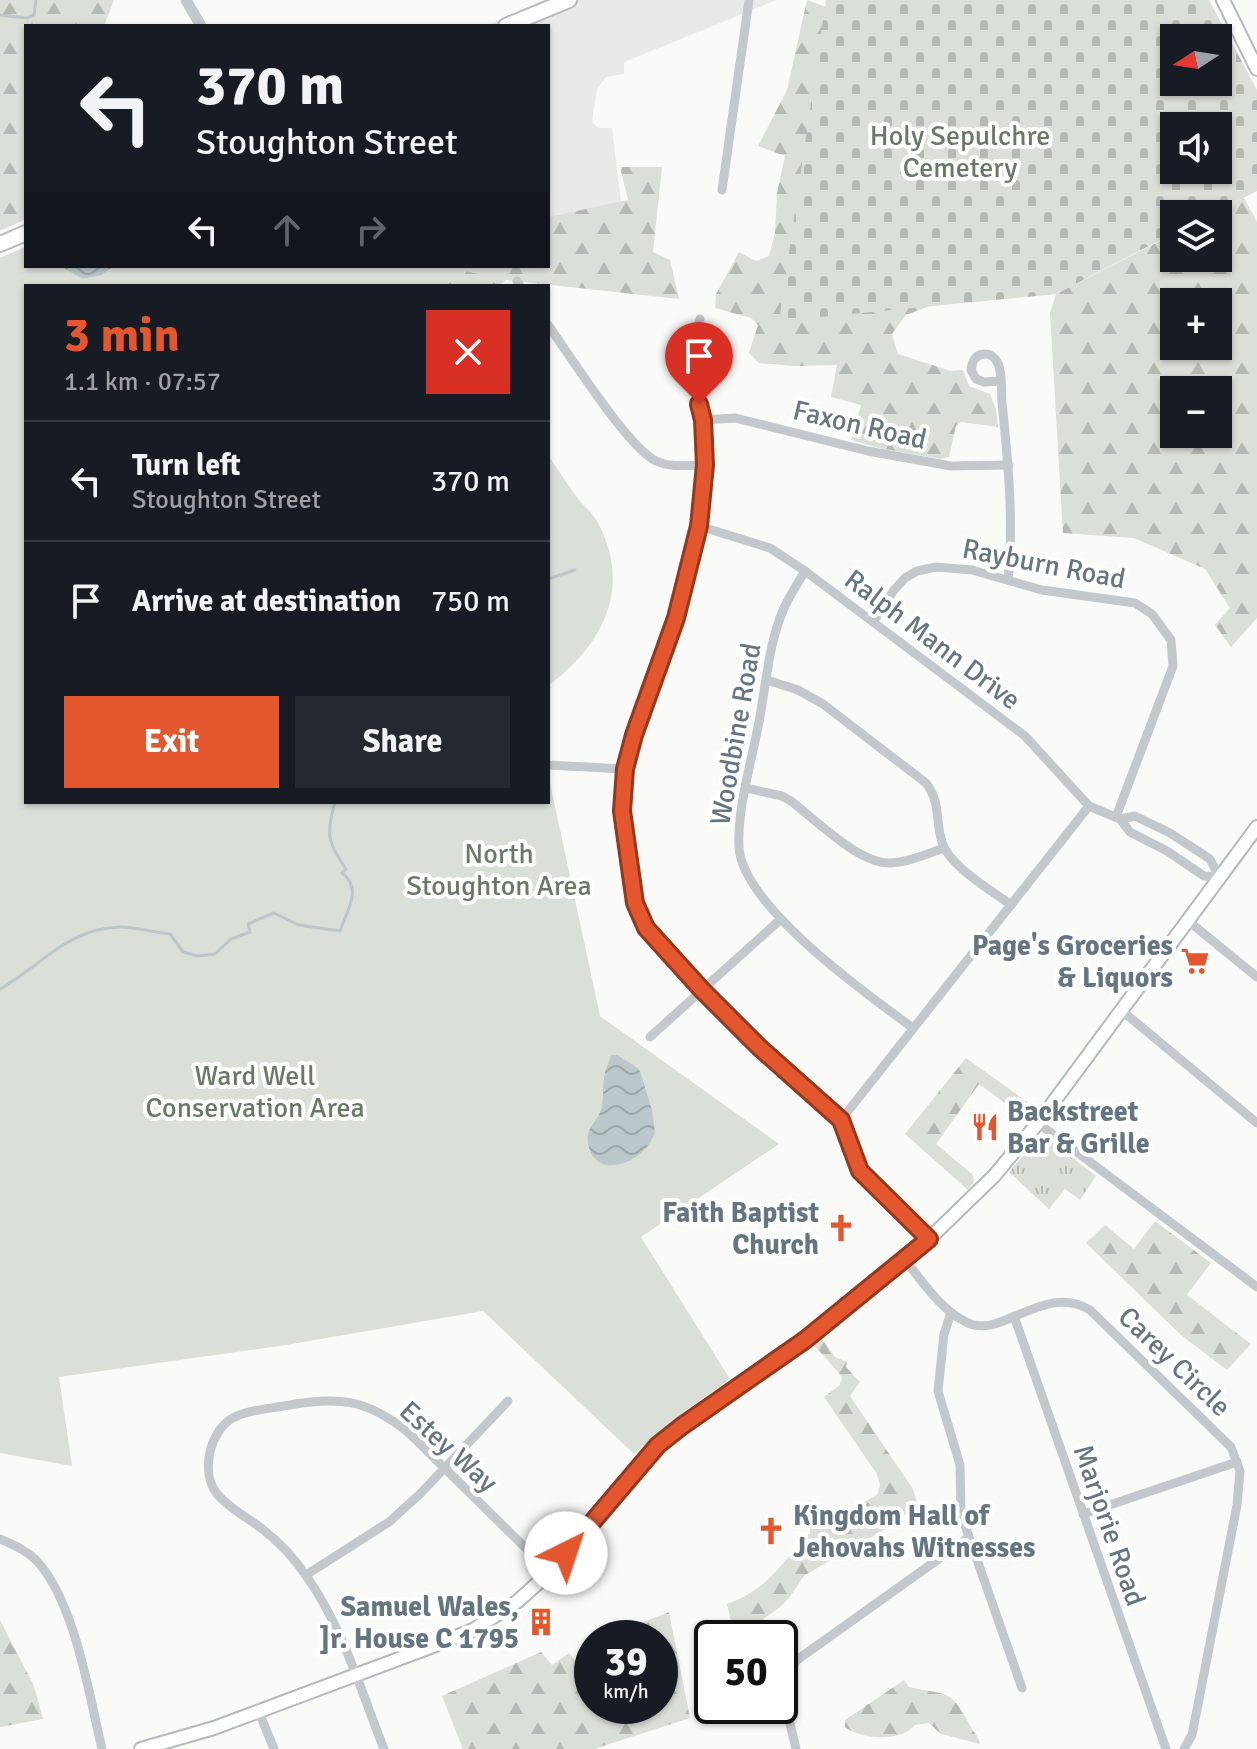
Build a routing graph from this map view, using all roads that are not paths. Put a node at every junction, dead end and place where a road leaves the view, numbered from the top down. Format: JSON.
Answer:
{"nodes":[{"id":1,"x":186,"y":0,"type":"edge"},
{"id":2,"x":569,"y":0,"type":"edge"},
{"id":3,"x":749,"y":0,"type":"edge"},
{"id":4,"x":1223,"y":0,"type":"edge"},
{"id":5,"x":200,"y":24,"type":"edge"},
{"id":6,"x":511,"y":24,"type":"edge"},
{"id":7,"x":1257,"y":69,"type":"edge"},
{"id":8,"x":722,"y":190,"type":"dead end"},
{"id":9,"x":24,"y":234,"type":"edge"},
{"id":10,"x":0,"y":244,"type":"edge"},
{"id":11,"x":700,"y":319,"type":"dead end"},
{"id":12,"x":550,"y":328,"type":"edge"},
{"id":13,"x":1000,"y":381,"type":"dead end"},
{"id":14,"x":703,"y":420,"type":"junction"},
{"id":15,"x":705,"y":465,"type":"junction"},
{"id":16,"x":1009,"y":465,"type":"junction"},
{"id":17,"x":699,"y":526,"type":"junction"},
{"id":18,"x":805,"y":571,"type":"junction"},
{"id":19,"x":1008,"y":580,"type":"junction"},
{"id":20,"x":873,"y":622,"type":"junction"},
{"id":21,"x":767,"y":680,"type":"junction"},
{"id":22,"x":550,"y":765,"type":"edge"},
{"id":23,"x":625,"y":769,"type":"junction"},
{"id":24,"x":746,"y":788,"type":"junction"},
{"id":25,"x":1089,"y":806,"type":"junction"},
{"id":26,"x":1118,"y":818,"type":"junction"},
{"id":27,"x":1257,"y":827,"type":"edge"},
{"id":28,"x":944,"y":848,"type":"junction"},
{"id":29,"x":1219,"y":877,"type":"junction"},
{"id":30,"x":1011,"y":905,"type":"junction"},
{"id":31,"x":781,"y":919,"type":"junction"},
{"id":32,"x":1187,"y":920,"type":"junction"},
{"id":33,"x":1257,"y":977,"type":"edge"},
{"id":34,"x":702,"y":990,"type":"junction"},
{"id":35,"x":1121,"y":1010,"type":"junction"},
{"id":36,"x":913,"y":1028,"type":"junction"},
{"id":37,"x":650,"y":1037,"type":"dead end"},
{"id":38,"x":841,"y":1120,"type":"junction"},
{"id":39,"x":1038,"y":1123,"type":"junction"},
{"id":40,"x":1257,"y":1123,"type":"edge"},
{"id":41,"x":929,"y":1239,"type":"junction"},
{"id":42,"x":905,"y":1260,"type":"junction"},
{"id":43,"x":1257,"y":1287,"type":"edge"},
{"id":44,"x":951,"y":1313,"type":"junction"},
{"id":45,"x":1014,"y":1316,"type":"junction"},
{"id":46,"x":508,"y":1401,"type":"dead end"},
{"id":47,"x":1237,"y":1462,"type":"junction"},
{"id":48,"x":444,"y":1468,"type":"junction"},
{"id":49,"x":1083,"y":1514,"type":"junction"},
{"id":50,"x":968,"y":1538,"type":"junction"},
{"id":51,"x":0,"y":1539,"type":"edge"},
{"id":52,"x":550,"y":1572,"type":"junction"},
{"id":53,"x":306,"y":1575,"type":"junction"},
{"id":54,"x":355,"y":1674,"type":"junction"},
{"id":55,"x":1022,"y":1688,"type":"dead end"},
{"id":56,"x":258,"y":1710,"type":"junction"},
{"id":57,"x":102,"y":1749,"type":"edge"},
{"id":58,"x":141,"y":1749,"type":"edge"},
{"id":59,"x":274,"y":1749,"type":"edge"},
{"id":60,"x":384,"y":1749,"type":"edge"},
{"id":61,"x":796,"y":1749,"type":"edge"},
{"id":62,"x":1166,"y":1749,"type":"edge"},
{"id":63,"x":1184,"y":1749,"type":"edge"}],
"edges":[{"from":1,"to":5,"type":"street"},
{"from":2,"to":6,"type":"main road"},
{"from":3,"to":8,"type":"street"},
{"from":4,"to":7,"type":"main road"},
{"from":9,"to":10,"type":"main road"},
{"from":11,"to":14,"type":"street"},
{"from":12,"to":15,"type":"street"},
{"from":13,"to":16,"type":"street"},
{"from":14,"to":15,"type":"street"},
{"from":14,"to":16,"type":"street","name":"Faxon Road"},
{"from":15,"to":17,"type":"street"},
{"from":16,"to":19,"type":"street"},
{"from":17,"to":18,"type":"street","name":"Ralph Mann Drive"},
{"from":17,"to":23,"type":"street"},
{"from":18,"to":20,"type":"street","name":"Ralph Mann Drive"},
{"from":18,"to":21,"type":"street","name":"Woodbine Road"},
{"from":19,"to":20,"type":"street","name":"Rayburn Road"},
{"from":19,"to":26,"type":"street","name":"Rayburn Road"},
{"from":20,"to":25,"type":"street","name":"Ralph Mann Drive"},
{"from":21,"to":24,"type":"street","name":"Woodbine Road"},
{"from":21,"to":28,"type":"street"},
{"from":22,"to":23,"type":"street"},
{"from":23,"to":34,"type":"street"},
{"from":24,"to":28,"type":"street"},
{"from":24,"to":31,"type":"street","name":"Woodbine Road"},
{"from":25,"to":26,"type":"street","name":"Ralph Mann Drive"},
{"from":25,"to":30,"type":"street"},
{"from":26,"to":29,"type":"street","name":"Ralph Mann Drive"},
{"from":26,"to":29,"type":"street","name":"Ralph Mann Drive"},
{"from":27,"to":29,"type":"main road"},
{"from":28,"to":30,"type":"street"},
{"from":29,"to":32,"type":"main road"},
{"from":30,"to":36,"type":"street"},
{"from":31,"to":34,"type":"street"},
{"from":31,"to":36,"type":"street","name":"Woodbine Road"},
{"from":32,"to":33,"type":"street"},
{"from":32,"to":35,"type":"main road"},
{"from":34,"to":37,"type":"street"},
{"from":34,"to":38,"type":"street"},
{"from":35,"to":39,"type":"main road"},
{"from":35,"to":40,"type":"street"},
{"from":36,"to":38,"type":"street"},
{"from":38,"to":41,"type":"street"},
{"from":39,"to":41,"type":"main road"},
{"from":39,"to":43,"type":"street"},
{"from":41,"to":42,"type":"main road"},
{"from":42,"to":44,"type":"street"},
{"from":42,"to":52,"type":"main road"},
{"from":44,"to":45,"type":"street","name":"Carey Circle"},
{"from":44,"to":50,"type":"street"},
{"from":45,"to":47,"type":"street","name":"Carey Circle"},
{"from":45,"to":49,"type":"street","name":"Marjorie Road"},
{"from":46,"to":48,"type":"street"},
{"from":47,"to":49,"type":"street"},
{"from":47,"to":63,"type":"street"},
{"from":48,"to":52,"type":"street","name":"Estey Way"},
{"from":48,"to":53,"type":"street"},
{"from":48,"to":53,"type":"street","name":"Estey Way"},
{"from":49,"to":62,"type":"street","name":"Marjorie Road"},
{"from":50,"to":55,"type":"street"},
{"from":50,"to":61,"type":"street"},
{"from":51,"to":57,"type":"street"},
{"from":52,"to":54,"type":"main road"},
{"from":53,"to":54,"type":"street","name":"Estey Way"},
{"from":54,"to":56,"type":"main road"},
{"from":54,"to":60,"type":"street","name":"Estey Way"},
{"from":56,"to":58,"type":"main road"},
{"from":56,"to":59,"type":"street"}]}
